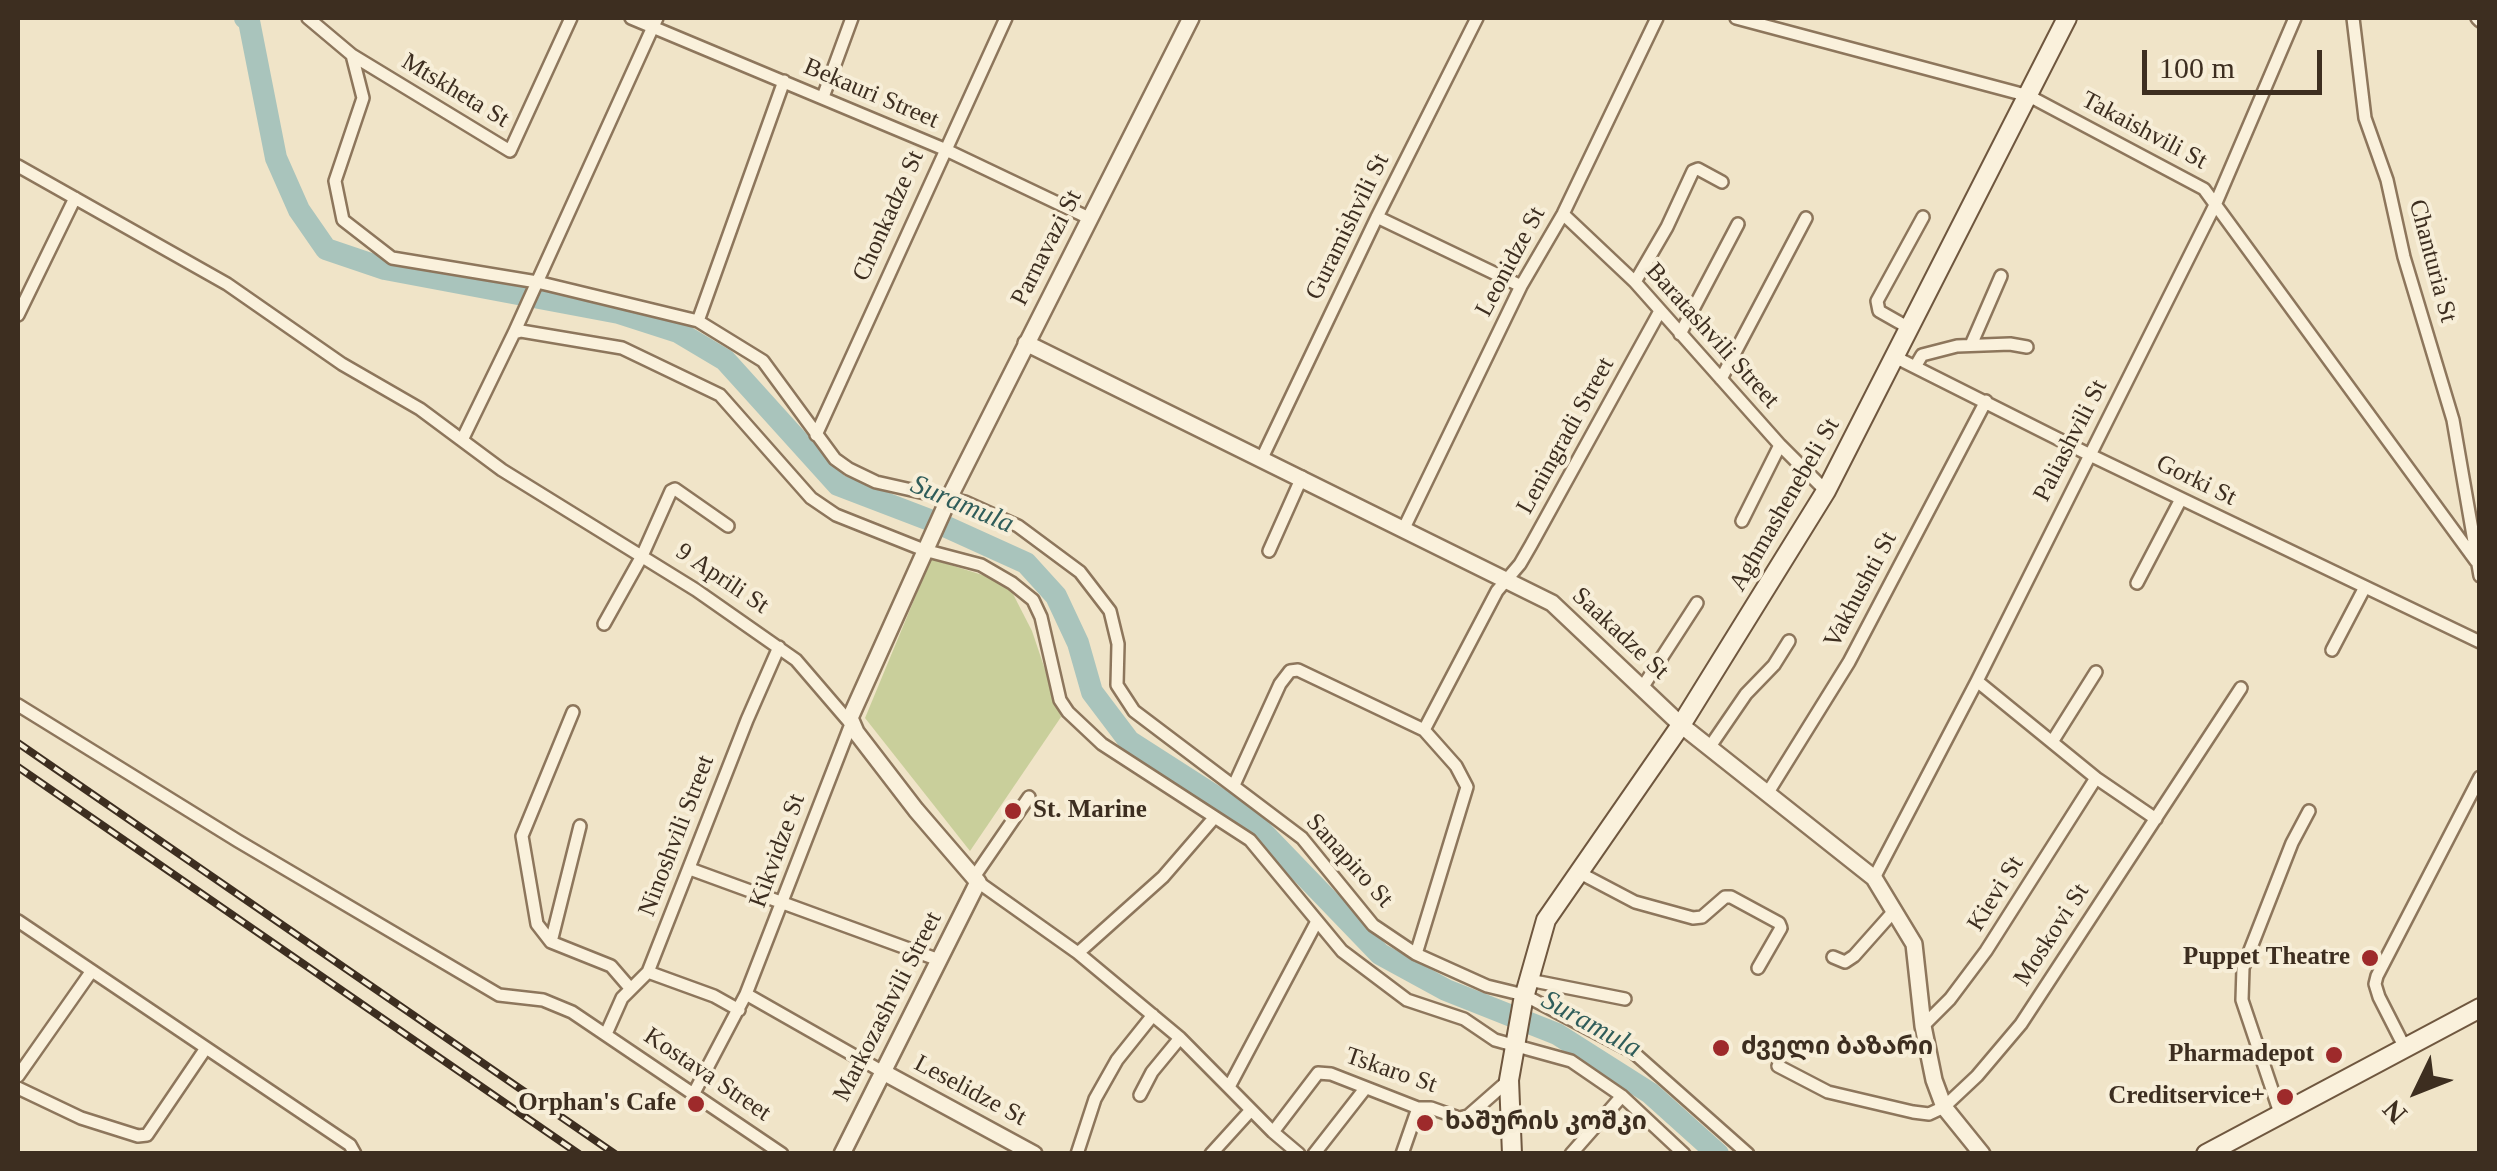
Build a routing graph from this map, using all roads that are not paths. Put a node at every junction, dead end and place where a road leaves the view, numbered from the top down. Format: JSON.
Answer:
{"nodes":[{"id":1,"x":308,"y":18,"type":"edge"},
{"id":2,"x":571,"y":18,"type":"edge"},
{"id":3,"x":631,"y":18,"type":"edge"},
{"id":4,"x":852,"y":18,"type":"edge"},
{"id":5,"x":1006,"y":18,"type":"edge"},
{"id":6,"x":1191,"y":18,"type":"edge"},
{"id":7,"x":1477,"y":18,"type":"edge"},
{"id":8,"x":1658,"y":18,"type":"edge"},
{"id":9,"x":1736,"y":18,"type":"edge"},
{"id":10,"x":2067,"y":18,"type":"edge"},
{"id":11,"x":2295,"y":18,"type":"edge"},
{"id":12,"x":2352,"y":18,"type":"edge"},
{"id":13,"x":655,"y":22,"type":"edge"},
{"id":14,"x":352,"y":54,"type":"junction"},
{"id":15,"x":784,"y":81,"type":"junction"},
{"id":16,"x":823,"y":96,"type":"junction"},
{"id":17,"x":2029,"y":96,"type":"junction"},
{"id":18,"x":944,"y":149,"type":"junction"},
{"id":19,"x":18,"y":166,"type":"edge"},
{"id":20,"x":1722,"y":182,"type":"dead end"},
{"id":21,"x":75,"y":198,"type":"junction"},
{"id":22,"x":2214,"y":205,"type":"junction"},
{"id":23,"x":1563,"y":214,"type":"junction"},
{"id":24,"x":1377,"y":216,"type":"junction"},
{"id":25,"x":1923,"y":216,"type":"dead end"},
{"id":26,"x":1806,"y":218,"type":"dead end"},
{"id":27,"x":1090,"y":220,"type":"junction"},
{"id":28,"x":1738,"y":224,"type":"dead end"},
{"id":29,"x":2001,"y":276,"type":"dead end"},
{"id":30,"x":537,"y":282,"type":"junction"},
{"id":31,"x":1634,"y":282,"type":"junction"},
{"id":32,"x":1521,"y":286,"type":"junction"},
{"id":33,"x":1660,"y":311,"type":"junction"},
{"id":34,"x":18,"y":316,"type":"edge"},
{"id":35,"x":698,"y":321,"type":"junction"},
{"id":36,"x":1909,"y":328,"type":"junction"},
{"id":37,"x":515,"y":329,"type":"junction"},
{"id":38,"x":1680,"y":334,"type":"junction"},
{"id":39,"x":1026,"y":344,"type":"junction"},
{"id":40,"x":1971,"y":344,"type":"junction"},
{"id":41,"x":2027,"y":348,"type":"dead end"},
{"id":42,"x":1894,"y":357,"type":"junction"},
{"id":43,"x":1914,"y":367,"type":"junction"},
{"id":44,"x":1720,"y":379,"type":"junction"},
{"id":45,"x":1986,"y":402,"type":"junction"},
{"id":46,"x":816,"y":435,"type":"junction"},
{"id":47,"x":462,"y":440,"type":"junction"},
{"id":48,"x":1780,"y":445,"type":"junction"},
{"id":49,"x":2088,"y":454,"type":"junction"},
{"id":50,"x":1262,"y":458,"type":"junction"},
{"id":51,"x":1302,"y":477,"type":"junction"},
{"id":52,"x":1826,"y":491,"type":"junction"},
{"id":53,"x":948,"y":499,"type":"junction"},
{"id":54,"x":2181,"y":499,"type":"junction"},
{"id":55,"x":1742,"y":522,"type":"dead end"},
{"id":56,"x":728,"y":526,"type":"dead end"},
{"id":57,"x":1404,"y":528,"type":"junction"},
{"id":58,"x":927,"y":545,"type":"junction"},
{"id":59,"x":1269,"y":551,"type":"dead end"},
{"id":60,"x":642,"y":556,"type":"junction"},
{"id":61,"x":2476,"y":561,"type":"junction"},
{"id":62,"x":2480,"y":576,"type":"edge"},
{"id":63,"x":1507,"y":579,"type":"junction"},
{"id":64,"x":2138,"y":583,"type":"dead end"},
{"id":65,"x":2364,"y":587,"type":"junction"},
{"id":66,"x":1697,"y":603,"type":"dead end"},
{"id":67,"x":604,"y":624,"type":"dead end"},
{"id":68,"x":1790,"y":641,"type":"dead end"},
{"id":69,"x":2480,"y":642,"type":"edge"},
{"id":70,"x":779,"y":647,"type":"junction"},
{"id":71,"x":2332,"y":650,"type":"dead end"},
{"id":72,"x":2096,"y":672,"type":"dead end"},
{"id":73,"x":1977,"y":682,"type":"junction"},
{"id":74,"x":1642,"y":688,"type":"junction"},
{"id":75,"x":2241,"y":688,"type":"dead end"},
{"id":76,"x":18,"y":705,"type":"edge"},
{"id":77,"x":573,"y":712,"type":"dead end"},
{"id":78,"x":851,"y":724,"type":"junction"},
{"id":79,"x":1681,"y":725,"type":"junction"},
{"id":80,"x":1424,"y":730,"type":"junction"},
{"id":81,"x":2052,"y":742,"type":"junction"},
{"id":82,"x":1709,"y":748,"type":"junction"},
{"id":83,"x":2480,"y":777,"type":"edge"},
{"id":84,"x":2096,"y":778,"type":"junction"},
{"id":85,"x":1234,"y":785,"type":"junction"},
{"id":86,"x":1767,"y":794,"type":"junction"},
{"id":87,"x":1028,"y":797,"type":"dead end"},
{"id":88,"x":2309,"y":810,"type":"dead end"},
{"id":89,"x":1214,"y":818,"type":"junction"},
{"id":90,"x":2156,"y":818,"type":"junction"},
{"id":91,"x":580,"y":826,"type":"dead end"},
{"id":92,"x":690,"y":868,"type":"junction"},
{"id":93,"x":1578,"y":872,"type":"junction"},
{"id":94,"x":1874,"y":878,"type":"junction"},
{"id":95,"x":976,"y":879,"type":"junction"},
{"id":96,"x":784,"y":902,"type":"junction"},
{"id":97,"x":1894,"y":910,"type":"junction"},
{"id":98,"x":18,"y":921,"type":"edge"},
{"id":99,"x":1316,"y":922,"type":"junction"},
{"id":100,"x":551,"y":942,"type":"junction"},
{"id":101,"x":1078,"y":952,"type":"junction"},
{"id":102,"x":1416,"y":954,"type":"junction"},
{"id":103,"x":1832,"y":957,"type":"dead end"},
{"id":104,"x":939,"y":960,"type":"junction"},
{"id":105,"x":1758,"y":968,"type":"dead end"},
{"id":106,"x":91,"y":972,"type":"junction"},
{"id":107,"x":648,"y":972,"type":"junction"},
{"id":108,"x":630,"y":988,"type":"junction"},
{"id":109,"x":1525,"y":992,"type":"junction"},
{"id":110,"x":746,"y":994,"type":"junction"},
{"id":111,"x":1624,"y":998,"type":"dead end"},
{"id":112,"x":2480,"y":1008,"type":"edge"},
{"id":113,"x":738,"y":1010,"type":"junction"},
{"id":114,"x":1153,"y":1015,"type":"junction"},
{"id":115,"x":1922,"y":1026,"type":"junction"},
{"id":116,"x":606,"y":1034,"type":"junction"},
{"id":117,"x":1180,"y":1038,"type":"junction"},
{"id":118,"x":1516,"y":1043,"type":"junction"},
{"id":119,"x":2404,"y":1046,"type":"junction"},
{"id":120,"x":206,"y":1048,"type":"junction"},
{"id":121,"x":1778,"y":1066,"type":"dead end"},
{"id":122,"x":883,"y":1072,"type":"junction"},
{"id":123,"x":18,"y":1076,"type":"edge"},
{"id":124,"x":1509,"y":1080,"type":"junction"},
{"id":125,"x":1230,"y":1087,"type":"junction"},
{"id":126,"x":18,"y":1088,"type":"edge"},
{"id":127,"x":1364,"y":1090,"type":"junction"},
{"id":128,"x":694,"y":1092,"type":"junction"},
{"id":129,"x":1140,"y":1094,"type":"dead end"},
{"id":130,"x":1622,"y":1096,"type":"junction"},
{"id":131,"x":1944,"y":1107,"type":"junction"},
{"id":132,"x":1418,"y":1108,"type":"junction"},
{"id":133,"x":1252,"y":1110,"type":"junction"},
{"id":134,"x":2280,"y":1112,"type":"junction"},
{"id":135,"x":1273,"y":1132,"type":"junction"},
{"id":136,"x":1583,"y":1140,"type":"junction"},
{"id":137,"x":2212,"y":1152,"type":"edge"},
{"id":138,"x":355,"y":1154,"type":"edge"},
{"id":139,"x":782,"y":1154,"type":"edge"},
{"id":140,"x":842,"y":1154,"type":"edge"},
{"id":141,"x":1034,"y":1154,"type":"edge"},
{"id":142,"x":1077,"y":1154,"type":"edge"},
{"id":143,"x":1211,"y":1154,"type":"edge"},
{"id":144,"x":1299,"y":1154,"type":"edge"},
{"id":145,"x":1314,"y":1154,"type":"edge"},
{"id":146,"x":1402,"y":1154,"type":"edge"},
{"id":147,"x":1512,"y":1154,"type":"edge"},
{"id":148,"x":1571,"y":1154,"type":"edge"},
{"id":149,"x":1590,"y":1154,"type":"edge"},
{"id":150,"x":1684,"y":1154,"type":"edge"},
{"id":151,"x":1748,"y":1154,"type":"edge"},
{"id":152,"x":1982,"y":1154,"type":"edge"}],
"edges":[{"from":1,"to":14,"type":"street","name":"Mtskheta St"},
{"from":2,"to":14,"type":"street","name":"Mtskheta St"},
{"from":3,"to":13,"type":"street","name":"Bekauri Street"},
{"from":4,"to":16,"type":"street"},
{"from":5,"to":18,"type":"street","name":"Chonkadze St"},
{"from":6,"to":27,"type":"street","name":"Parnavazi St"},
{"from":7,"to":24,"type":"street","name":"Guramishvili St"},
{"from":8,"to":23,"type":"street","name":"Leonidze St"},
{"from":9,"to":17,"type":"street","name":"Takaishvili St"},
{"from":10,"to":17,"type":"main road","name":"Aghmashenebeli St"},
{"from":11,"to":22,"type":"street","name":"Paliashvili St"},
{"from":12,"to":61,"type":"street","name":"Chanturia St"},
{"from":13,"to":15,"type":"street","name":"Bekauri Street"},
{"from":13,"to":30,"type":"street"},
{"from":14,"to":30,"type":"street","name":"Sanapiro St"},
{"from":15,"to":16,"type":"street","name":"Bekauri Street"},
{"from":15,"to":35,"type":"street"},
{"from":16,"to":18,"type":"street","name":"Bekauri Street"},
{"from":17,"to":22,"type":"street","name":"Takaishvili St"},
{"from":17,"to":36,"type":"main road","name":"Aghmashenebeli St"},
{"from":18,"to":27,"type":"street","name":"Bekauri Street"},
{"from":18,"to":46,"type":"street","name":"Chonkadze St"},
{"from":19,"to":21,"type":"street","name":"9 Aprili St"},
{"from":20,"to":31,"type":"street"},
{"from":21,"to":34,"type":"street"},
{"from":21,"to":47,"type":"street","name":"9 Aprili St"},
{"from":22,"to":49,"type":"street","name":"Paliashvili St"},
{"from":22,"to":61,"type":"street","name":"Takaishvili St"},
{"from":23,"to":31,"type":"street","name":"Baratashvili Street"},
{"from":23,"to":32,"type":"street","name":"Leonidze St"},
{"from":24,"to":32,"type":"street"},
{"from":24,"to":50,"type":"street","name":"Guramishvili St"},
{"from":25,"to":36,"type":"street"},
{"from":26,"to":44,"type":"street"},
{"from":27,"to":39,"type":"street","name":"Parnavazi St"},
{"from":28,"to":38,"type":"street"},
{"from":29,"to":40,"type":"street"},
{"from":30,"to":35,"type":"street","name":"Sanapiro St"},
{"from":30,"to":37,"type":"street"},
{"from":31,"to":33,"type":"street","name":"Baratashvili Street"},
{"from":32,"to":57,"type":"street","name":"Leonidze St"},
{"from":33,"to":38,"type":"street","name":"Baratashvili Street"},
{"from":33,"to":63,"type":"street","name":"Leningradi Street"},
{"from":35,"to":46,"type":"street","name":"Sanapiro St"},
{"from":36,"to":42,"type":"main road","name":"Aghmashenebeli St"},
{"from":37,"to":47,"type":"street"},
{"from":37,"to":58,"type":"street"},
{"from":38,"to":44,"type":"street","name":"Baratashvili Street"},
{"from":39,"to":50,"type":"street","name":"Saakadze St"},
{"from":39,"to":53,"type":"street","name":"Parnavazi St"},
{"from":40,"to":41,"type":"street"},
{"from":40,"to":43,"type":"street"},
{"from":42,"to":43,"type":"street","name":"Gorki St"},
{"from":42,"to":52,"type":"main road","name":"Aghmashenebeli St"},
{"from":43,"to":45,"type":"street","name":"Gorki St"},
{"from":44,"to":48,"type":"street","name":"Baratashvili Street"},
{"from":45,"to":49,"type":"street","name":"Gorki St"},
{"from":45,"to":86,"type":"street","name":"Vakhushti St"},
{"from":46,"to":53,"type":"street","name":"Sanapiro St"},
{"from":47,"to":60,"type":"street","name":"9 Aprili St"},
{"from":48,"to":52,"type":"street","name":"Baratashvili Street"},
{"from":48,"to":55,"type":"street"},
{"from":49,"to":54,"type":"street","name":"Gorki St"},
{"from":49,"to":73,"type":"street","name":"Paliashvili St"},
{"from":50,"to":51,"type":"street","name":"Saakadze St"},
{"from":51,"to":57,"type":"street","name":"Saakadze St"},
{"from":51,"to":59,"type":"street"},
{"from":52,"to":79,"type":"main road","name":"Aghmashenebeli St"},
{"from":53,"to":58,"type":"street","name":"Parnavazi St"},
{"from":53,"to":85,"type":"street","name":"Sanapiro St"},
{"from":54,"to":64,"type":"street"},
{"from":54,"to":65,"type":"street","name":"Gorki St"},
{"from":56,"to":60,"type":"street"},
{"from":57,"to":63,"type":"street","name":"Saakadze St"},
{"from":58,"to":78,"type":"street"},
{"from":58,"to":89,"type":"street"},
{"from":60,"to":67,"type":"street"},
{"from":60,"to":70,"type":"street","name":"9 Aprili St"},
{"from":61,"to":62,"type":"street","name":"Chanturia St"},
{"from":63,"to":74,"type":"street","name":"Saakadze St"},
{"from":63,"to":80,"type":"street","name":"Leningradi Street"},
{"from":65,"to":69,"type":"street","name":"Gorki St"},
{"from":65,"to":71,"type":"street"},
{"from":66,"to":74,"type":"street"},
{"from":68,"to":82,"type":"street"},
{"from":70,"to":78,"type":"street","name":"9 Aprili St"},
{"from":70,"to":92,"type":"street","name":"Ninoshvili Street"},
{"from":72,"to":81,"type":"street"},
{"from":73,"to":81,"type":"street"},
{"from":73,"to":94,"type":"street","name":"Paliashvili St"},
{"from":74,"to":79,"type":"street","name":"Saakadze St"},
{"from":75,"to":90,"type":"street","name":"Moskovi St"},
{"from":76,"to":116,"type":"street","name":"Kostava Street"},
{"from":77,"to":100,"type":"street"},
{"from":78,"to":95,"type":"street","name":"9 Aprili St"},
{"from":78,"to":96,"type":"street","name":"Kikvidze St"},
{"from":79,"to":82,"type":"street","name":"Saakadze St"},
{"from":79,"to":93,"type":"main road","name":"Aghmashenebeli St"},
{"from":80,"to":85,"type":"street"},
{"from":80,"to":102,"type":"street"},
{"from":81,"to":84,"type":"street"},
{"from":82,"to":86,"type":"street","name":"Saakadze St"},
{"from":83,"to":119,"type":"street"},
{"from":84,"to":90,"type":"street"},
{"from":84,"to":115,"type":"street","name":"Kievi St"},
{"from":85,"to":102,"type":"street","name":"Sanapiro St"},
{"from":86,"to":94,"type":"street","name":"Saakadze St"},
{"from":87,"to":95,"type":"street"},
{"from":88,"to":134,"type":"street"},
{"from":89,"to":99,"type":"street"},
{"from":89,"to":101,"type":"street"},
{"from":90,"to":131,"type":"street","name":"Moskovi St"},
{"from":91,"to":100,"type":"street"},
{"from":92,"to":96,"type":"street"},
{"from":92,"to":107,"type":"street","name":"Ninoshvili Street"},
{"from":93,"to":105,"type":"street"},
{"from":93,"to":109,"type":"main road","name":"Aghmashenebeli St"},
{"from":94,"to":97,"type":"street","name":"Saakadze St"},
{"from":95,"to":101,"type":"street","name":"9 Aprili St"},
{"from":95,"to":104,"type":"street","name":"Markozashvili Street"},
{"from":96,"to":104,"type":"street"},
{"from":96,"to":110,"type":"street","name":"Kikvidze St"},
{"from":97,"to":103,"type":"street"},
{"from":97,"to":115,"type":"street","name":"Saakadze St"},
{"from":98,"to":106,"type":"street"},
{"from":99,"to":118,"type":"street"},
{"from":99,"to":125,"type":"street"},
{"from":100,"to":108,"type":"street"},
{"from":101,"to":114,"type":"street","name":"9 Aprili St"},
{"from":102,"to":109,"type":"street","name":"Sanapiro St"},
{"from":104,"to":122,"type":"street","name":"Markozashvili Street"},
{"from":106,"to":120,"type":"street"},
{"from":106,"to":123,"type":"street"},
{"from":107,"to":108,"type":"street","name":"Ninoshvili Street"},
{"from":107,"to":113,"type":"street"},
{"from":108,"to":116,"type":"street","name":"Ninoshvili Street"},
{"from":109,"to":111,"type":"street"},
{"from":109,"to":118,"type":"main road","name":"Aghmashenebeli St"},
{"from":109,"to":151,"type":"street","name":"Sanapiro St"},
{"from":110,"to":113,"type":"street","name":"Kikvidze St"},
{"from":110,"to":122,"type":"street"},
{"from":112,"to":119,"type":"main road"},
{"from":113,"to":128,"type":"street","name":"Kikvidze St"},
{"from":114,"to":117,"type":"street","name":"9 Aprili St"},
{"from":114,"to":142,"type":"street"},
{"from":115,"to":131,"type":"street","name":"Saakadze St"},
{"from":116,"to":128,"type":"street","name":"Kostava Street"},
{"from":117,"to":125,"type":"street","name":"9 Aprili St"},
{"from":117,"to":129,"type":"street"},
{"from":118,"to":124,"type":"main road","name":"Aghmashenebeli St"},
{"from":118,"to":130,"type":"street"},
{"from":119,"to":134,"type":"main road"},
{"from":120,"to":126,"type":"street"},
{"from":120,"to":138,"type":"street"},
{"from":121,"to":131,"type":"street"},
{"from":122,"to":140,"type":"street","name":"Markozashvili Street"},
{"from":122,"to":141,"type":"street","name":"Leselidze St"},
{"from":124,"to":132,"type":"street","name":"Tskaro St"},
{"from":124,"to":147,"type":"main road","name":"Aghmashenebeli St"},
{"from":125,"to":133,"type":"street","name":"9 Aprili St"},
{"from":127,"to":132,"type":"street","name":"Tskaro St"},
{"from":127,"to":135,"type":"street","name":"Tskaro St"},
{"from":127,"to":145,"type":"street"},
{"from":128,"to":139,"type":"street","name":"Kostava Street"},
{"from":130,"to":136,"type":"street"},
{"from":130,"to":150,"type":"street"},
{"from":131,"to":152,"type":"street","name":"Saakadze St"},
{"from":132,"to":146,"type":"street"},
{"from":133,"to":135,"type":"street","name":"9 Aprili St"},
{"from":133,"to":143,"type":"street"},
{"from":134,"to":137,"type":"main road"},
{"from":135,"to":144,"type":"street","name":"9 Aprili St"},
{"from":136,"to":148,"type":"street"},
{"from":136,"to":149,"type":"street"}]}
